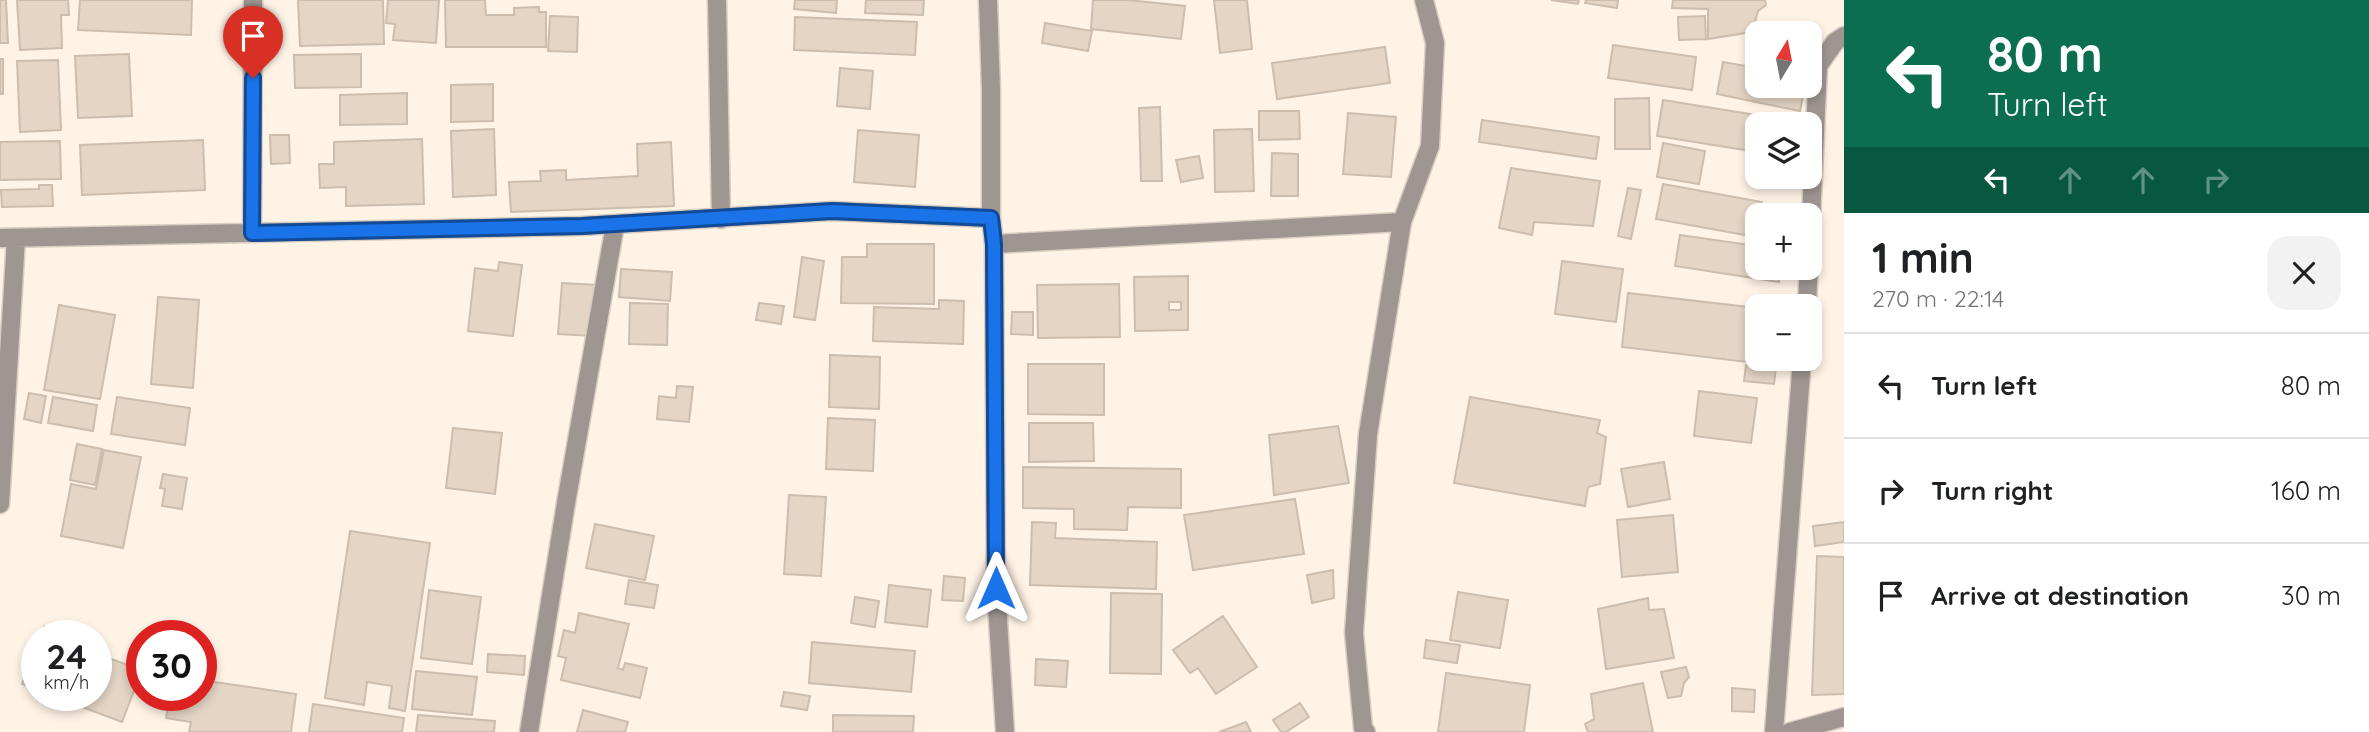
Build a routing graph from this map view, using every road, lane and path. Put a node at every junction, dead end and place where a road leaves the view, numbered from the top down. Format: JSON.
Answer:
{"nodes":[{"id":1,"x":253,"y":0,"type":"edge"},
{"id":2,"x":717,"y":0,"type":"edge"},
{"id":3,"x":988,"y":0,"type":"edge"},
{"id":4,"x":1424,"y":0,"type":"edge"},
{"id":5,"x":1844,"y":36,"type":"edge"},
{"id":6,"x":991,"y":218,"type":"junction"},
{"id":7,"x":721,"y":219,"type":"junction"},
{"id":8,"x":1402,"y":222,"type":"junction"},
{"id":9,"x":615,"y":225,"type":"junction"},
{"id":10,"x":252,"y":233,"type":"junction"},
{"id":11,"x":8,"y":238,"type":"edge"},
{"id":12,"x":994,"y":244,"type":"junction"},
{"id":13,"x":1808,"y":294,"type":"edge"},
{"id":14,"x":1801,"y":371,"type":"edge"},
{"id":15,"x":0,"y":504,"type":"edge"},
{"id":16,"x":1844,"y":717,"type":"edge"},
{"id":17,"x":529,"y":732,"type":"edge"},
{"id":18,"x":1005,"y":732,"type":"edge"},
{"id":19,"x":1366,"y":732,"type":"edge"},
{"id":20,"x":1774,"y":732,"type":"edge"},
{"id":21,"x":1790,"y":732,"type":"edge"}],
"edges":[{"from":1,"to":10,"type":"street"},
{"from":2,"to":7,"type":"street"},
{"from":3,"to":6,"type":"street"},
{"from":4,"to":8,"type":"street"},
{"from":5,"to":13,"type":"street"},
{"from":6,"to":7,"type":"street"},
{"from":6,"to":12,"type":"street"},
{"from":7,"to":9,"type":"street"},
{"from":8,"to":12,"type":"street"},
{"from":8,"to":19,"type":"street"},
{"from":9,"to":10,"type":"street"},
{"from":9,"to":17,"type":"street"},
{"from":10,"to":11,"type":"street"},
{"from":11,"to":15,"type":"street"},
{"from":12,"to":18,"type":"street"},
{"from":14,"to":20,"type":"street"},
{"from":16,"to":21,"type":"street"}]}
